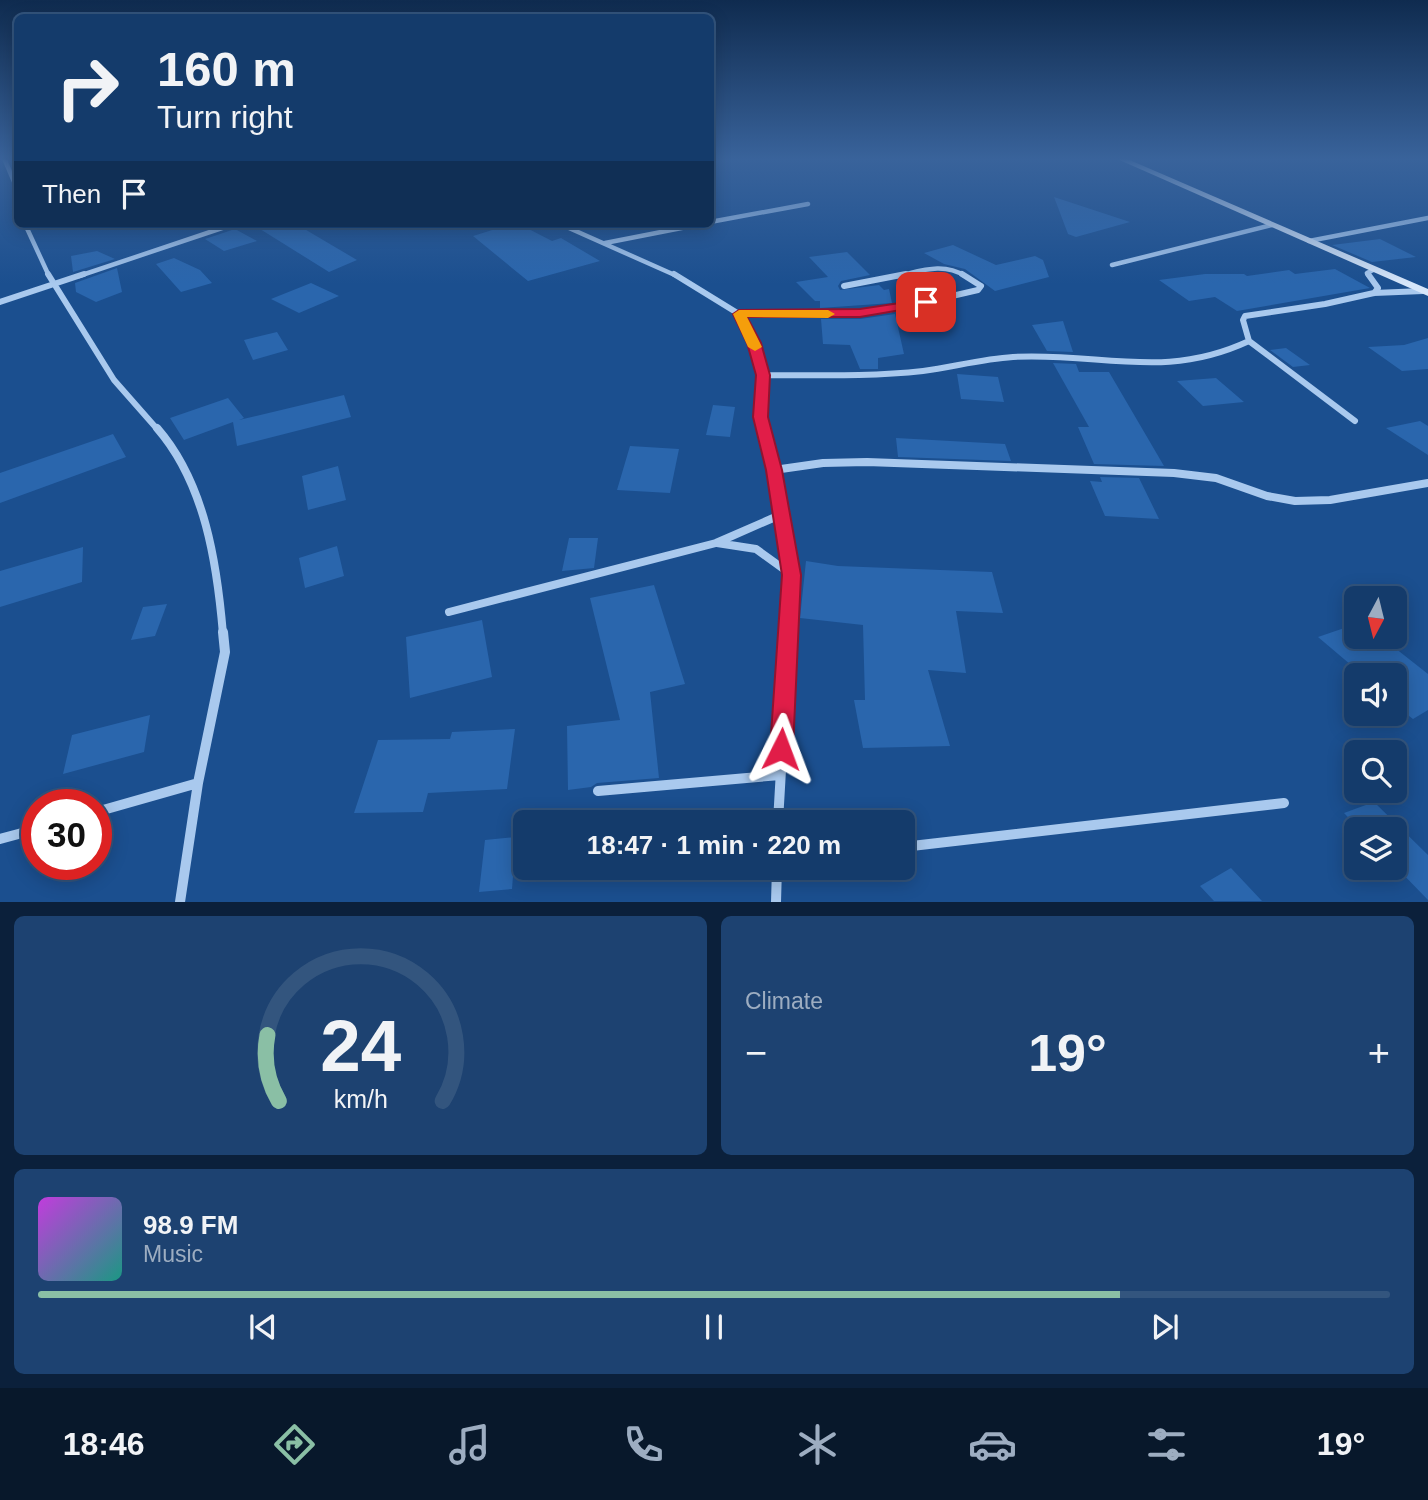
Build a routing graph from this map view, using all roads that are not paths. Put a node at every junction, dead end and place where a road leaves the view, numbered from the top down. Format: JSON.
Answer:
{"nodes":[{"id":1,"x":1215,"y":200,"type":"edge"},
{"id":2,"x":808,"y":204,"type":"dead end"},
{"id":3,"x":1428,"y":218,"type":"edge"},
{"id":4,"x":714,"y":221,"type":"edge"},
{"id":5,"x":1272,"y":225,"type":"junction"},
{"id":6,"x":27,"y":228,"type":"edge"},
{"id":7,"x":222,"y":228,"type":"edge"},
{"id":8,"x":569,"y":228,"type":"edge"},
{"id":9,"x":681,"y":228,"type":"edge"},
{"id":10,"x":1309,"y":242,"type":"junction"},
{"id":11,"x":604,"y":243,"type":"junction"},
{"id":12,"x":1112,"y":265,"type":"dead end"},
{"id":13,"x":1373,"y":270,"type":"junction"},
{"id":14,"x":52,"y":284,"type":"junction"},
{"id":15,"x":844,"y":286,"type":"dead end"},
{"id":16,"x":1425,"y":292,"type":"edge"},
{"id":17,"x":1374,"y":293,"type":"junction"},
{"id":18,"x":0,"y":302,"type":"edge"},
{"id":19,"x":739,"y":314,"type":"junction"},
{"id":20,"x":1249,"y":341,"type":"junction"},
{"id":21,"x":763,"y":375,"type":"junction"},
{"id":22,"x":1355,"y":421,"type":"dead end"},
{"id":23,"x":774,"y":470,"type":"junction"},
{"id":24,"x":1428,"y":482,"type":"edge"},
{"id":25,"x":780,"y":515,"type":"junction"},
{"id":26,"x":716,"y":543,"type":"junction"},
{"id":27,"x":792,"y":575,"type":"junction"},
{"id":28,"x":449,"y":612,"type":"dead end"},
{"id":29,"x":779,"y":775,"type":"junction"},
{"id":30,"x":198,"y":783,"type":"junction"},
{"id":31,"x":598,"y":791,"type":"dead end"},
{"id":32,"x":1284,"y":803,"type":"dead end"},
{"id":33,"x":112,"y":807,"type":"edge"},
{"id":34,"x":778,"y":810,"type":"edge"},
{"id":35,"x":21,"y":833,"type":"edge"},
{"id":36,"x":0,"y":839,"type":"edge"},
{"id":37,"x":915,"y":846,"type":"edge"},
{"id":38,"x":777,"y":880,"type":"edge"},
{"id":39,"x":180,"y":901,"type":"edge"},
{"id":40,"x":776,"y":901,"type":"edge"}],
"edges":[{"from":1,"to":5,"type":"street"},
{"from":2,"to":4,"type":"street"},
{"from":3,"to":10,"type":"street"},
{"from":5,"to":10,"type":"street"},
{"from":5,"to":12,"type":"street"},
{"from":6,"to":14,"type":"street"},
{"from":7,"to":14,"type":"street"},
{"from":8,"to":11,"type":"street"},
{"from":9,"to":11,"type":"street"},
{"from":10,"to":13,"type":"street"},
{"from":11,"to":19,"type":"street"},
{"from":13,"to":16,"type":"street"},
{"from":13,"to":17,"type":"street"},
{"from":14,"to":18,"type":"street"},
{"from":14,"to":30,"type":"street"},
{"from":15,"to":19,"type":"street"},
{"from":16,"to":17,"type":"street"},
{"from":17,"to":20,"type":"street"},
{"from":19,"to":21,"type":"street"},
{"from":20,"to":21,"type":"street"},
{"from":20,"to":22,"type":"street"},
{"from":21,"to":23,"type":"street"},
{"from":23,"to":24,"type":"street"},
{"from":23,"to":25,"type":"street"},
{"from":25,"to":26,"type":"street"},
{"from":25,"to":27,"type":"street"},
{"from":26,"to":27,"type":"street"},
{"from":26,"to":28,"type":"street"},
{"from":27,"to":29,"type":"street"},
{"from":29,"to":31,"type":"street"},
{"from":29,"to":34,"type":"street"},
{"from":30,"to":33,"type":"street"},
{"from":30,"to":39,"type":"street"},
{"from":32,"to":37,"type":"street"},
{"from":35,"to":36,"type":"street"},
{"from":38,"to":40,"type":"street"}]}
